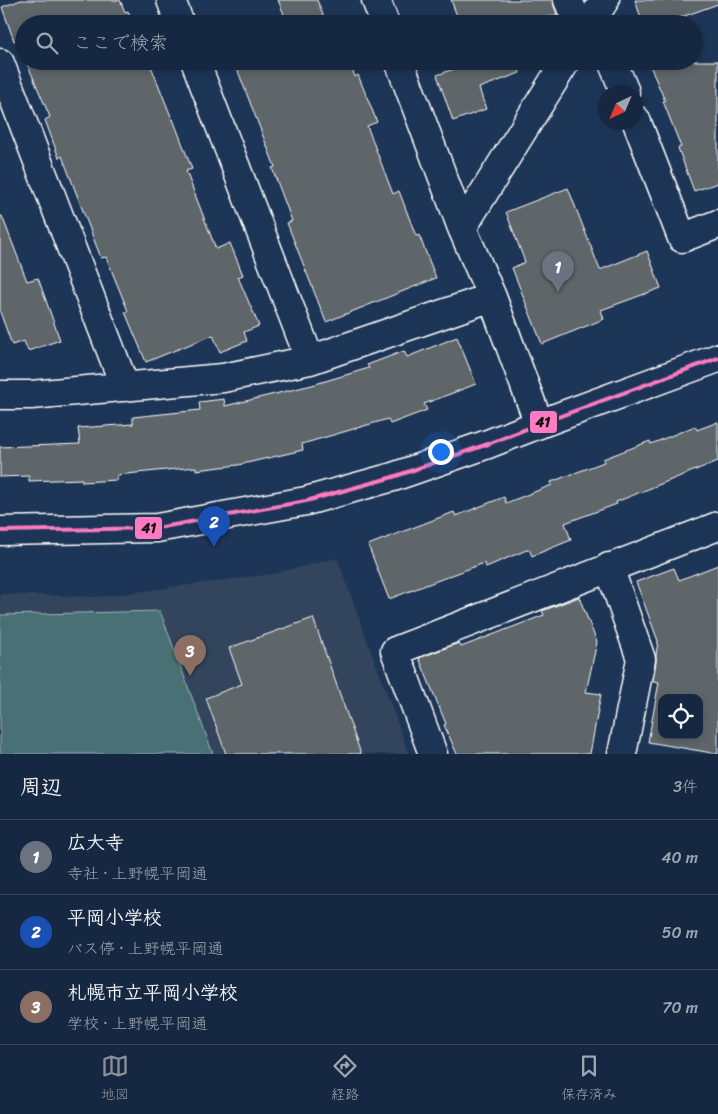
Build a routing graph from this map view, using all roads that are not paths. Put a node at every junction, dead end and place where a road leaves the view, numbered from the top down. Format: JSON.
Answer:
{"nodes":[{"id":1,"x":171,"y":0,"type":"edge"},
{"id":2,"x":376,"y":0,"type":"edge"},
{"id":3,"x":568,"y":0,"type":"edge"},
{"id":4,"x":605,"y":0,"type":"edge"},
{"id":5,"x":177,"y":15,"type":"edge"},
{"id":6,"x":382,"y":15,"type":"edge"},
{"id":7,"x":574,"y":15,"type":"edge"},
{"id":8,"x":595,"y":15,"type":"edge"},
{"id":9,"x":0,"y":62,"type":"edge"},
{"id":10,"x":198,"y":70,"type":"edge"},
{"id":11,"x":402,"y":70,"type":"edge"},
{"id":12,"x":560,"y":70,"type":"edge"},
{"id":13,"x":616,"y":70,"type":"edge"},
{"id":14,"x":622,"y":85,"type":"edge"},
{"id":15,"x":640,"y":130,"type":"edge"},
{"id":16,"x":718,"y":224,"type":"edge"},
{"id":17,"x":462,"y":228,"type":"junction"},
{"id":18,"x":492,"y":297,"type":"junction"},
{"id":19,"x":718,"y":358,"type":"edge"},
{"id":20,"x":310,"y":360,"type":"junction"},
{"id":21,"x":126,"y":387,"type":"junction"},
{"id":22,"x":0,"y":395,"type":"edge"},
{"id":23,"x":539,"y":424,"type":"junction"},
{"id":24,"x":718,"y":526,"type":"edge"},
{"id":25,"x":0,"y":531,"type":"edge"},
{"id":26,"x":609,"y":567,"type":"junction"},
{"id":27,"x":432,"y":754,"type":"edge"},
{"id":28,"x":622,"y":754,"type":"edge"}],
"edges":[{"from":1,"to":5,"type":"street"},
{"from":2,"to":6,"type":"street"},
{"from":3,"to":7,"type":"street"},
{"from":4,"to":8,"type":"street"},
{"from":9,"to":21,"type":"street"},
{"from":10,"to":20,"type":"street"},
{"from":11,"to":17,"type":"street"},
{"from":12,"to":17,"type":"street"},
{"from":13,"to":14,"type":"street"},
{"from":15,"to":16,"type":"street"},
{"from":17,"to":18,"type":"street"},
{"from":18,"to":20,"type":"street"},
{"from":18,"to":23,"type":"street"},
{"from":19,"to":23,"type":"street"},
{"from":20,"to":21,"type":"street"},
{"from":21,"to":22,"type":"street"},
{"from":23,"to":25,"type":"street"},
{"from":24,"to":26,"type":"street"},
{"from":26,"to":27,"type":"street"},
{"from":26,"to":28,"type":"street"}]}
